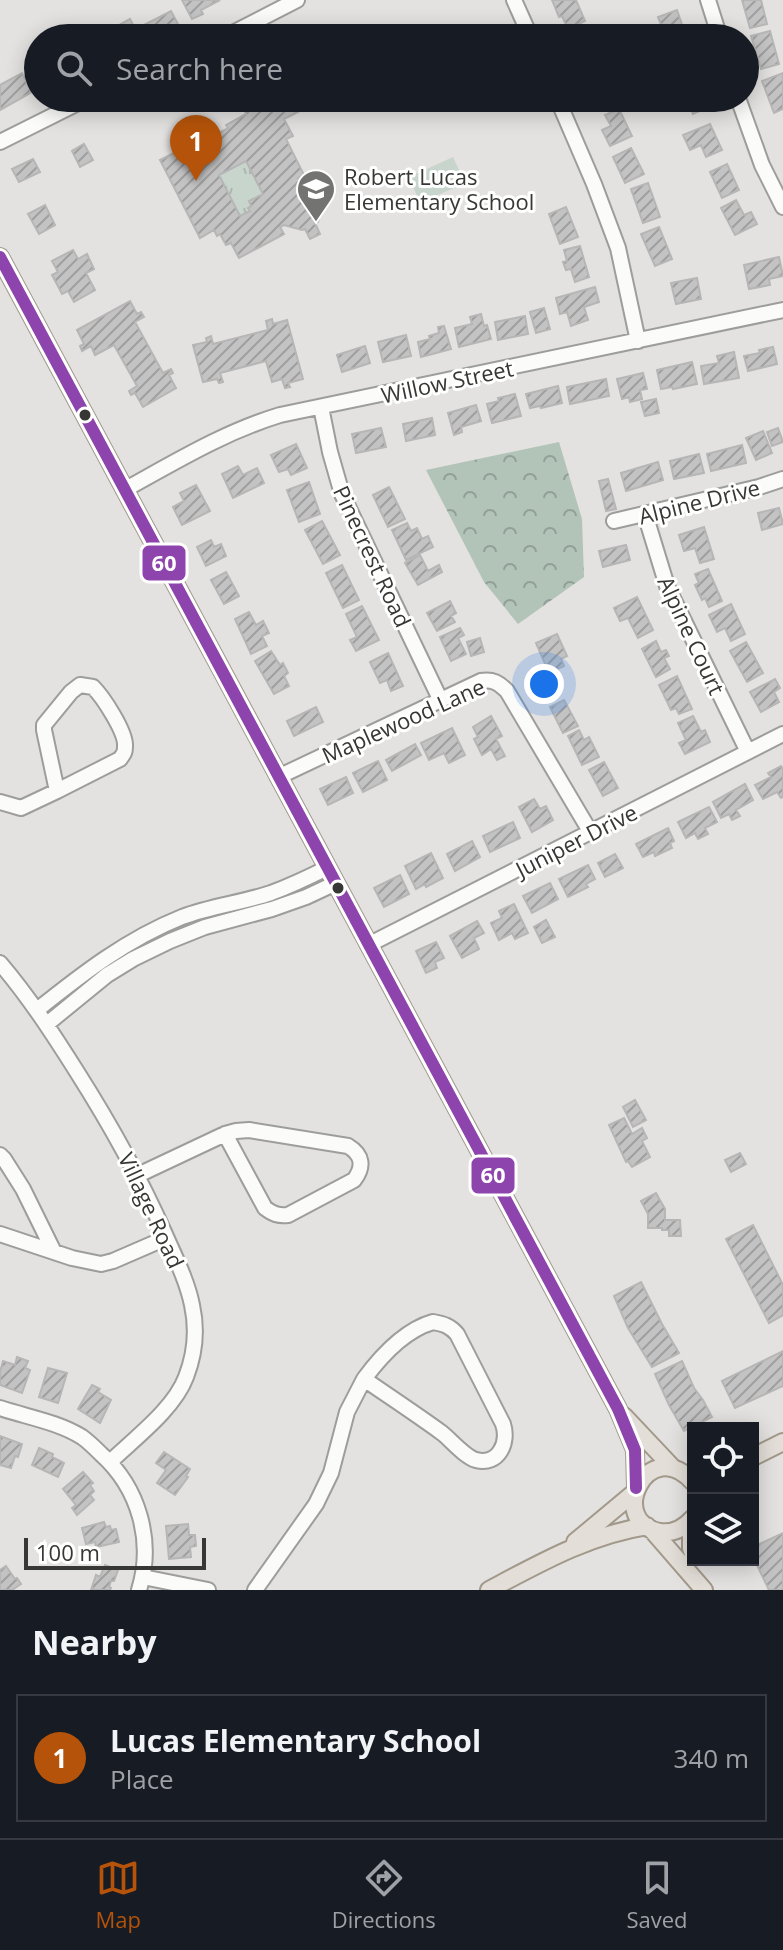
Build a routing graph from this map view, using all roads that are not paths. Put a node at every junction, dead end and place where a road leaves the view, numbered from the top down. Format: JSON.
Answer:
{"nodes":[{"id":1,"x":297,"y":0,"type":"edge"},
{"id":2,"x":514,"y":0,"type":"edge"},
{"id":3,"x":708,"y":0,"type":"edge"},
{"id":4,"x":250,"y":24,"type":"edge"},
{"id":5,"x":525,"y":24,"type":"edge"},
{"id":6,"x":716,"y":24,"type":"edge"},
{"id":7,"x":60,"y":112,"type":"edge"},
{"id":8,"x":563,"y":112,"type":"edge"},
{"id":9,"x":743,"y":112,"type":"edge"},
{"id":10,"x":0,"y":142,"type":"edge"},
{"id":11,"x":783,"y":207,"type":"edge"},
{"id":12,"x":0,"y":257,"type":"edge"},
{"id":13,"x":783,"y":310,"type":"edge"},
{"id":14,"x":638,"y":341,"type":"junction"},
{"id":15,"x":321,"y":407,"type":"junction"},
{"id":16,"x":783,"y":479,"type":"edge"},
{"id":17,"x":124,"y":490,"type":"junction"},
{"id":18,"x":645,"y":514,"type":"junction"},
{"id":19,"x":614,"y":521,"type":"dead end"},
{"id":20,"x":440,"y":699,"type":"junction"},
{"id":21,"x":783,"y":734,"type":"edge"},
{"id":22,"x":748,"y":752,"type":"junction"},
{"id":23,"x":278,"y":777,"type":"junction"},
{"id":24,"x":57,"y":791,"type":"junction"},
{"id":25,"x":0,"y":802,"type":"edge"},
{"id":26,"x":591,"y":833,"type":"junction"},
{"id":27,"x":327,"y":868,"type":"junction"},
{"id":28,"x":336,"y":883,"type":"junction"},
{"id":29,"x":368,"y":945,"type":"junction"},
{"id":30,"x":0,"y":963,"type":"edge"},
{"id":31,"x":37,"y":1010,"type":"junction"},
{"id":32,"x":47,"y":1024,"type":"junction"},
{"id":33,"x":225,"y":1134,"type":"junction"},
{"id":34,"x":0,"y":1155,"type":"edge"},
{"id":35,"x":138,"y":1175,"type":"junction"},
{"id":36,"x":0,"y":1234,"type":"edge"},
{"id":37,"x":166,"y":1238,"type":"junction"},
{"id":38,"x":54,"y":1252,"type":"junction"},
{"id":39,"x":364,"y":1379,"type":"junction"},
{"id":40,"x":0,"y":1408,"type":"edge"},
{"id":41,"x":618,"y":1409,"type":"junction"},
{"id":42,"x":783,"y":1442,"type":"edge"},
{"id":43,"x":759,"y":1454,"type":"edge"},
{"id":44,"x":110,"y":1462,"type":"junction"},
{"id":45,"x":687,"y":1475,"type":"edge"},
{"id":46,"x":635,"y":1490,"type":"junction"},
{"id":47,"x":687,"y":1524,"type":"edge"},
{"id":48,"x":649,"y":1528,"type":"junction"},
{"id":49,"x":564,"y":1550,"type":"junction"},
{"id":50,"x":697,"y":1566,"type":"edge"},
{"id":51,"x":141,"y":1584,"type":"edge"},
{"id":52,"x":208,"y":1590,"type":"edge"},
{"id":53,"x":255,"y":1590,"type":"edge"},
{"id":54,"x":489,"y":1590,"type":"edge"},
{"id":55,"x":705,"y":1590,"type":"edge"}],
"edges":[{"from":1,"to":4,"type":"street"},
{"from":2,"to":5,"type":"street"},
{"from":3,"to":6,"type":"street"},
{"from":7,"to":10,"type":"street"},
{"from":8,"to":14,"type":"street"},
{"from":9,"to":11,"type":"street"},
{"from":12,"to":17,"type":"main road"},
{"from":13,"to":14,"type":"street","name":"Willow Street"},
{"from":14,"to":15,"type":"street","name":"Willow Street"},
{"from":15,"to":17,"type":"street","name":"Willow Street"},
{"from":15,"to":20,"type":"street","name":"Pinecrest Road"},
{"from":16,"to":18,"type":"street","name":"Alpine Drive"},
{"from":17,"to":23,"type":"main road"},
{"from":18,"to":19,"type":"street","name":"Alpine Drive"},
{"from":18,"to":22,"type":"street","name":"Alpine Court"},
{"from":20,"to":23,"type":"street","name":"Maplewood Lane"},
{"from":20,"to":26,"type":"street","name":"Maplewood Lane"},
{"from":21,"to":22,"type":"street","name":"Juniper Drive"},
{"from":22,"to":26,"type":"street","name":"Juniper Drive"},
{"from":23,"to":27,"type":"main road"},
{"from":24,"to":24,"type":"street"},
{"from":24,"to":25,"type":"street"},
{"from":26,"to":29,"type":"street","name":"Juniper Drive"},
{"from":27,"to":28,"type":"main road"},
{"from":27,"to":31,"type":"street"},
{"from":28,"to":29,"type":"main road"},
{"from":28,"to":32,"type":"street"},
{"from":29,"to":41,"type":"main road"},
{"from":30,"to":31,"type":"street","name":"Village Road"},
{"from":31,"to":32,"type":"street","name":"Village Road"},
{"from":32,"to":35,"type":"street","name":"Village Road"},
{"from":33,"to":33,"type":"street"},
{"from":33,"to":35,"type":"street"},
{"from":34,"to":38,"type":"street"},
{"from":35,"to":37,"type":"street","name":"Village Road"},
{"from":36,"to":38,"type":"street"},
{"from":37,"to":38,"type":"street"},
{"from":37,"to":44,"type":"street","name":"Village Road"},
{"from":39,"to":39,"type":"street"},
{"from":39,"to":53,"type":"street"},
{"from":40,"to":44,"type":"street"},
{"from":41,"to":45,"type":"main road"},
{"from":41,"to":46,"type":"main road"},
{"from":42,"to":43,"type":"main road"},
{"from":44,"to":51,"type":"street"},
{"from":45,"to":46,"type":"main road"},
{"from":46,"to":48,"type":"main road"},
{"from":46,"to":49,"type":"main road"},
{"from":47,"to":48,"type":"main road"},
{"from":48,"to":49,"type":"main road"},
{"from":48,"to":55,"type":"main road"},
{"from":49,"to":54,"type":"main road"},
{"from":50,"to":55,"type":"main road"},
{"from":51,"to":52,"type":"street"}]}
